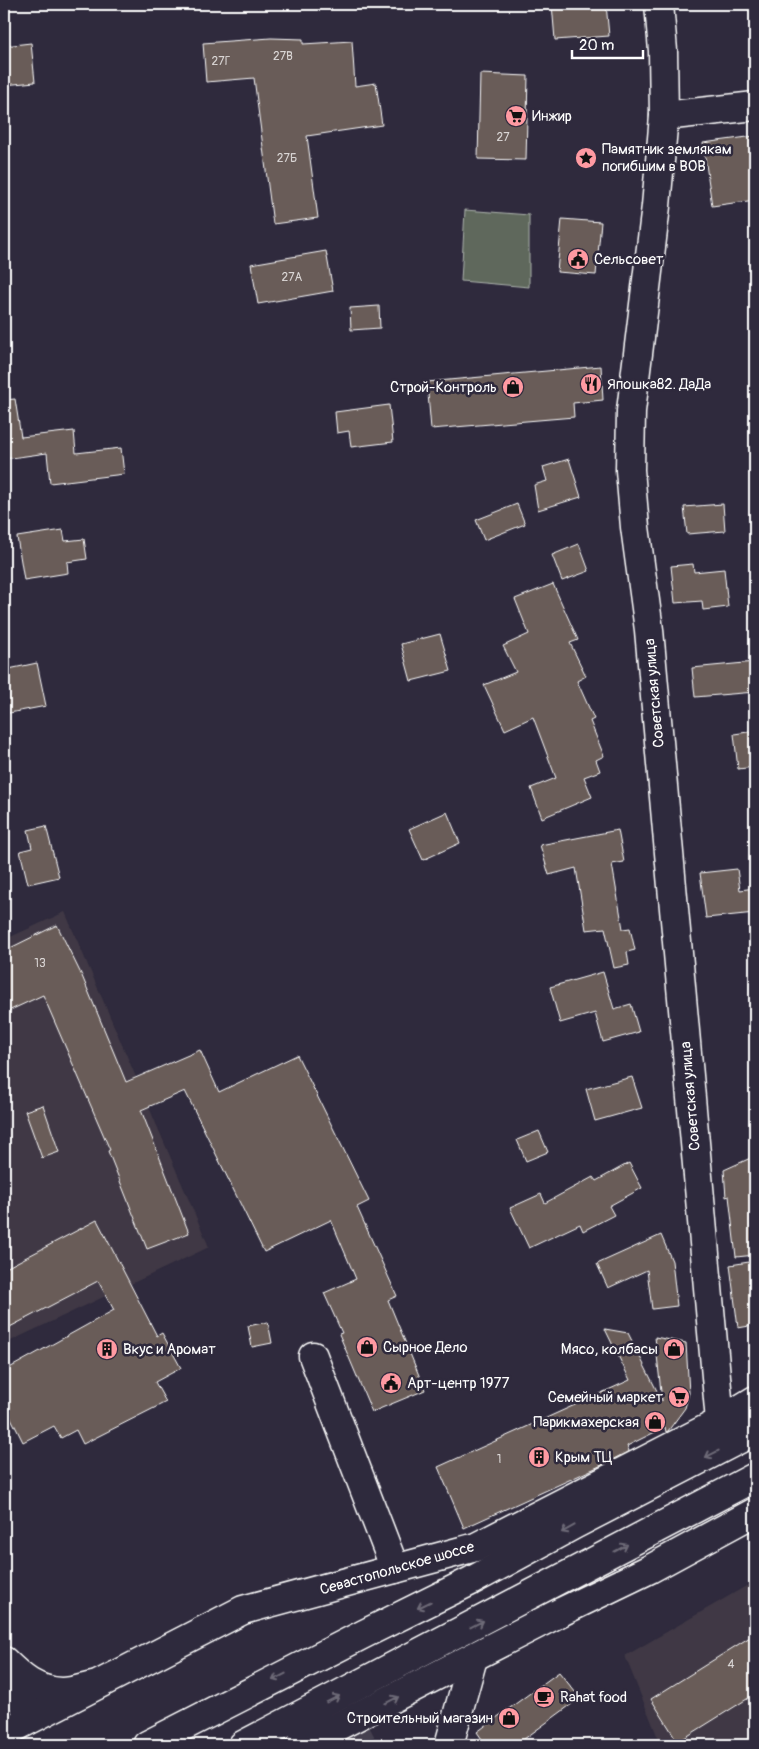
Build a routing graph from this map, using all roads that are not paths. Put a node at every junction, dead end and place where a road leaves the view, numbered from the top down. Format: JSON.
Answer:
{"nodes":[{"id":1,"x":659,"y":4,"type":"edge"},
{"id":2,"x":664,"y":104,"type":"junction"},
{"id":3,"x":755,"y":106,"type":"edge"},
{"id":4,"x":692,"y":114,"type":"junction"},
{"id":5,"x":661,"y":147,"type":"junction"},
{"id":6,"x":313,"y":1356,"type":"dead end"},
{"id":7,"x":718,"y":1383,"type":"junction"},
{"id":8,"x":750,"y":1403,"type":"edge"},
{"id":9,"x":720,"y":1421,"type":"junction"},
{"id":10,"x":755,"y":1432,"type":"edge"},
{"id":11,"x":691,"y":1437,"type":"junction"},
{"id":12,"x":755,"y":1477,"type":"edge"},
{"id":13,"x":755,"y":1512,"type":"edge"},
{"id":14,"x":395,"y":1569,"type":"junction"},
{"id":15,"x":473,"y":1658,"type":"junction"},
{"id":16,"x":4,"y":1663,"type":"edge"},
{"id":17,"x":4,"y":1675,"type":"edge"},
{"id":18,"x":441,"y":1675,"type":"junction"},
{"id":19,"x":94,"y":1686,"type":"junction"},
{"id":20,"x":463,"y":1696,"type":"junction"},
{"id":21,"x":4,"y":1703,"type":"edge"},
{"id":22,"x":31,"y":1718,"type":"junction"},
{"id":23,"x":4,"y":1733,"type":"edge"},
{"id":24,"x":147,"y":1745,"type":"edge"},
{"id":25,"x":243,"y":1745,"type":"edge"},
{"id":26,"x":301,"y":1745,"type":"edge"},
{"id":27,"x":449,"y":1745,"type":"edge"}],
"edges":[{"from":1,"to":2,"type":"main road","name":"Советская улица"},
{"from":2,"to":4,"type":"main road"},
{"from":2,"to":5,"type":"main road","name":"Советская улица"},
{"from":3,"to":4,"type":"main road"},
{"from":4,"to":5,"type":"main road"},
{"from":5,"to":7,"type":"main road","name":"Советская улица"},
{"from":6,"to":14,"type":"main road"},
{"from":7,"to":8,"type":"main road"},
{"from":7,"to":9,"type":"main road","name":"Советская улица"},
{"from":7,"to":11,"type":"main road"},
{"from":8,"to":9,"type":"main road","name":"Севастопольское шоссе"},
{"from":9,"to":11,"type":"main road","name":"Севастопольское шоссе"},
{"from":10,"to":24,"type":"main road","one_way":true},
{"from":11,"to":14,"type":"main road","name":"Севастопольское шоссе"},
{"from":25,"to":12,"type":"main road","one_way":true},
{"from":13,"to":15,"type":"main road"},
{"from":14,"to":19,"type":"main road","name":"Севастопольское шоссе"},
{"from":15,"to":18,"type":"main road"},
{"from":15,"to":20,"type":"main road"},
{"from":16,"to":19,"type":"main road"},
{"from":16,"to":22,"type":"main road"},
{"from":17,"to":21,"type":"main road"},
{"from":18,"to":20,"type":"main road"},
{"from":26,"to":18,"type":"main road","one_way":true},
{"from":19,"to":22,"type":"main road","name":"Севастопольское шоссе"},
{"from":20,"to":27,"type":"main road"},
{"from":22,"to":23,"type":"main road","name":"Севастопольское шоссе"}]}
